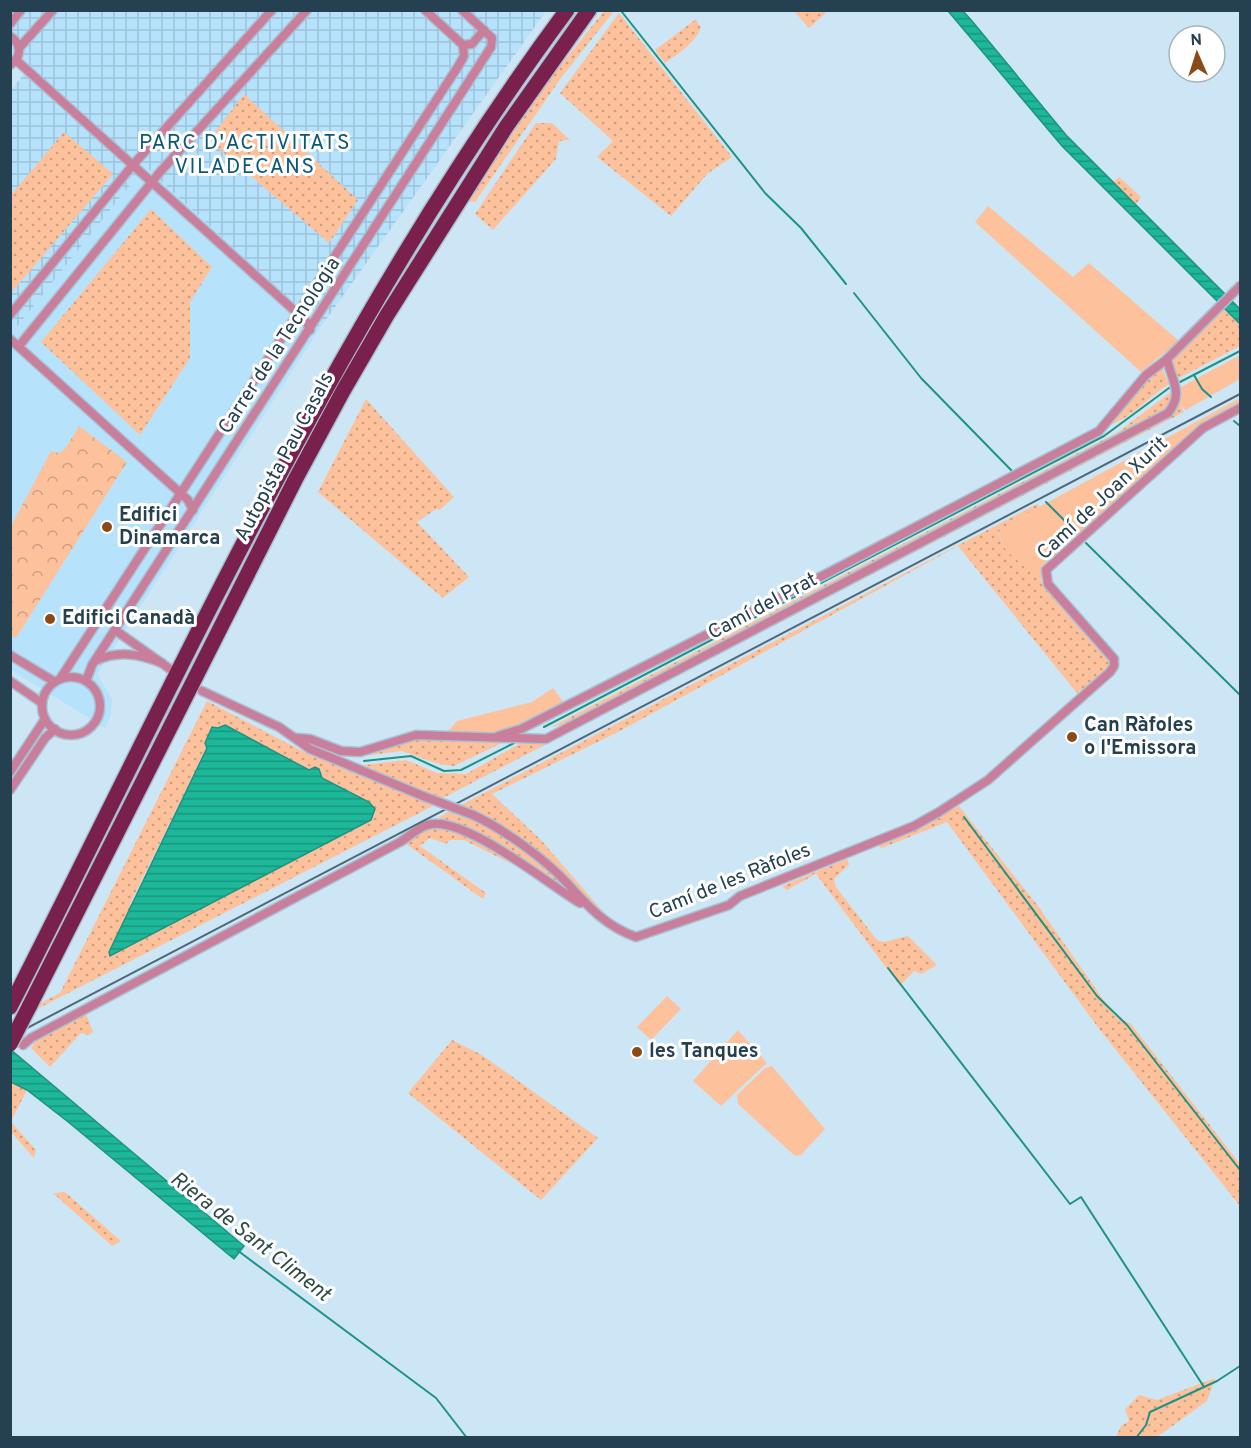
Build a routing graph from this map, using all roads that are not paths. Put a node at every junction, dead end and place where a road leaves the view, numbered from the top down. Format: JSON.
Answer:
{"nodes":[{"id":1,"x":21,"y":10,"type":"edge"},
{"id":2,"x":53,"y":10,"type":"edge"},
{"id":3,"x":272,"y":10,"type":"edge"},
{"id":4,"x":307,"y":10,"type":"edge"},
{"id":5,"x":425,"y":10,"type":"edge"},
{"id":6,"x":462,"y":10,"type":"edge"},
{"id":7,"x":567,"y":10,"type":"edge"},
{"id":8,"x":589,"y":10,"type":"edge"},
{"id":9,"x":10,"y":24,"type":"edge"},
{"id":10,"x":484,"y":30,"type":"junction"},
{"id":11,"x":10,"y":36,"type":"edge"},
{"id":12,"x":463,"y":45,"type":"junction"},
{"id":13,"x":19,"y":48,"type":"junction"},
{"id":14,"x":13,"y":63,"type":"edge"},
{"id":15,"x":132,"y":166,"type":"junction"},
{"id":16,"x":152,"y":183,"type":"junction"},
{"id":17,"x":1240,"y":286,"type":"edge"},
{"id":18,"x":10,"y":315,"type":"edge"},
{"id":19,"x":297,"y":315,"type":"junction"},
{"id":20,"x":310,"y":330,"type":"junction"},
{"id":21,"x":10,"y":339,"type":"edge"},
{"id":22,"x":19,"y":346,"type":"junction"},
{"id":23,"x":1167,"y":359,"type":"junction"},
{"id":24,"x":1240,"y":408,"type":"edge"},
{"id":25,"x":182,"y":494,"type":"junction"},
{"id":26,"x":193,"y":510,"type":"junction"},
{"id":27,"x":115,"y":630,"type":"junction"},
{"id":28,"x":10,"y":655,"type":"edge"},
{"id":29,"x":94,"y":662,"type":"junction"},
{"id":30,"x":162,"y":663,"type":"junction"},
{"id":31,"x":170,"y":669,"type":"dead end"},
{"id":32,"x":58,"y":680,"type":"junction"},
{"id":33,"x":10,"y":681,"type":"edge"},
{"id":34,"x":86,"y":681,"type":"junction"},
{"id":35,"x":202,"y":691,"type":"dead end"},
{"id":36,"x":42,"y":703,"type":"junction"},
{"id":37,"x":45,"y":719,"type":"junction"},
{"id":38,"x":55,"y":729,"type":"junction"},
{"id":39,"x":297,"y":738,"type":"junction"},
{"id":40,"x":486,"y":739,"type":"junction"},
{"id":41,"x":10,"y":772,"type":"edge"},
{"id":42,"x":988,"y":780,"type":"joint"},
{"id":43,"x":10,"y":790,"type":"edge"},
{"id":44,"x":586,"y":906,"type":"junction"},
{"id":45,"x":12,"y":1005,"type":"edge"},
{"id":46,"x":17,"y":1045,"type":"edge"}],
"edges":[{"from":1,"to":9,"type":"street"},
{"from":2,"to":13,"type":"street"},
{"from":3,"to":15,"type":"street"},
{"from":4,"to":16,"type":"street"},
{"from":5,"to":12,"type":"street"},
{"from":6,"to":10,"type":"street"},
{"from":7,"to":45,"type":"highway","name":"Autopista Pau Casals"},
{"from":8,"to":46,"type":"highway","name":"Autopista Pau Casals","bridge":true},
{"from":10,"to":12,"type":"street"},
{"from":10,"to":20,"type":"street","name":"Carrer de la Tecnologia"},
{"from":11,"to":13,"type":"street"},
{"from":12,"to":19,"type":"street","name":"Carrer de la Tecnologia"},
{"from":13,"to":14,"type":"street"},
{"from":14,"to":15,"type":"street"},
{"from":15,"to":16,"type":"street"},
{"from":15,"to":18,"type":"street"},
{"from":16,"to":19,"type":"street"},
{"from":16,"to":22,"type":"street"},
{"from":17,"to":23,"type":"street"},
{"from":19,"to":20,"type":"street"},
{"from":19,"to":25,"type":"street","name":"Carrer de la Tecnologia"},
{"from":20,"to":26,"type":"street","name":"Carrer de la Tecnologia"},
{"from":21,"to":22,"type":"street"},
{"from":22,"to":25,"type":"street"},
{"from":23,"to":40,"type":"street"},
{"from":23,"to":40,"type":"street","name":"Camí del Prat"},
{"from":24,"to":42,"type":"street","name":"Camí de Joan Xurit"},
{"from":25,"to":26,"type":"street"},
{"from":25,"to":32,"type":"street","name":"Carrer de la Tecnologia"},
{"from":26,"to":27,"type":"street","name":"Carrer de la Tecnologia"},
{"from":27,"to":29,"type":"street","name":"Carrer de la Tecnologia"},
{"from":27,"to":30,"type":"street"},
{"from":28,"to":32,"type":"street"},
{"from":29,"to":30,"type":"street"},
{"from":29,"to":34,"type":"street","name":"Carrer de la Tecnologia"},
{"from":30,"to":31,"type":"street"},
{"from":32,"to":34,"type":"street"},
{"from":32,"to":36,"type":"street"},
{"from":33,"to":36,"type":"street"},
{"from":34,"to":38,"type":"street"},
{"from":35,"to":39,"type":"street"},
{"from":36,"to":37,"type":"street"},
{"from":37,"to":38,"type":"street"},
{"from":37,"to":41,"type":"street"},
{"from":38,"to":43,"type":"street"},
{"from":39,"to":40,"type":"street","name":"Camí del Prat"},
{"from":39,"to":44,"type":"street","name":"Camí de les Ràfoles","bridge":true},
{"from":42,"to":44,"type":"street","name":"Camí de les Ràfoles"},
{"from":44,"to":46,"type":"street"}]}
